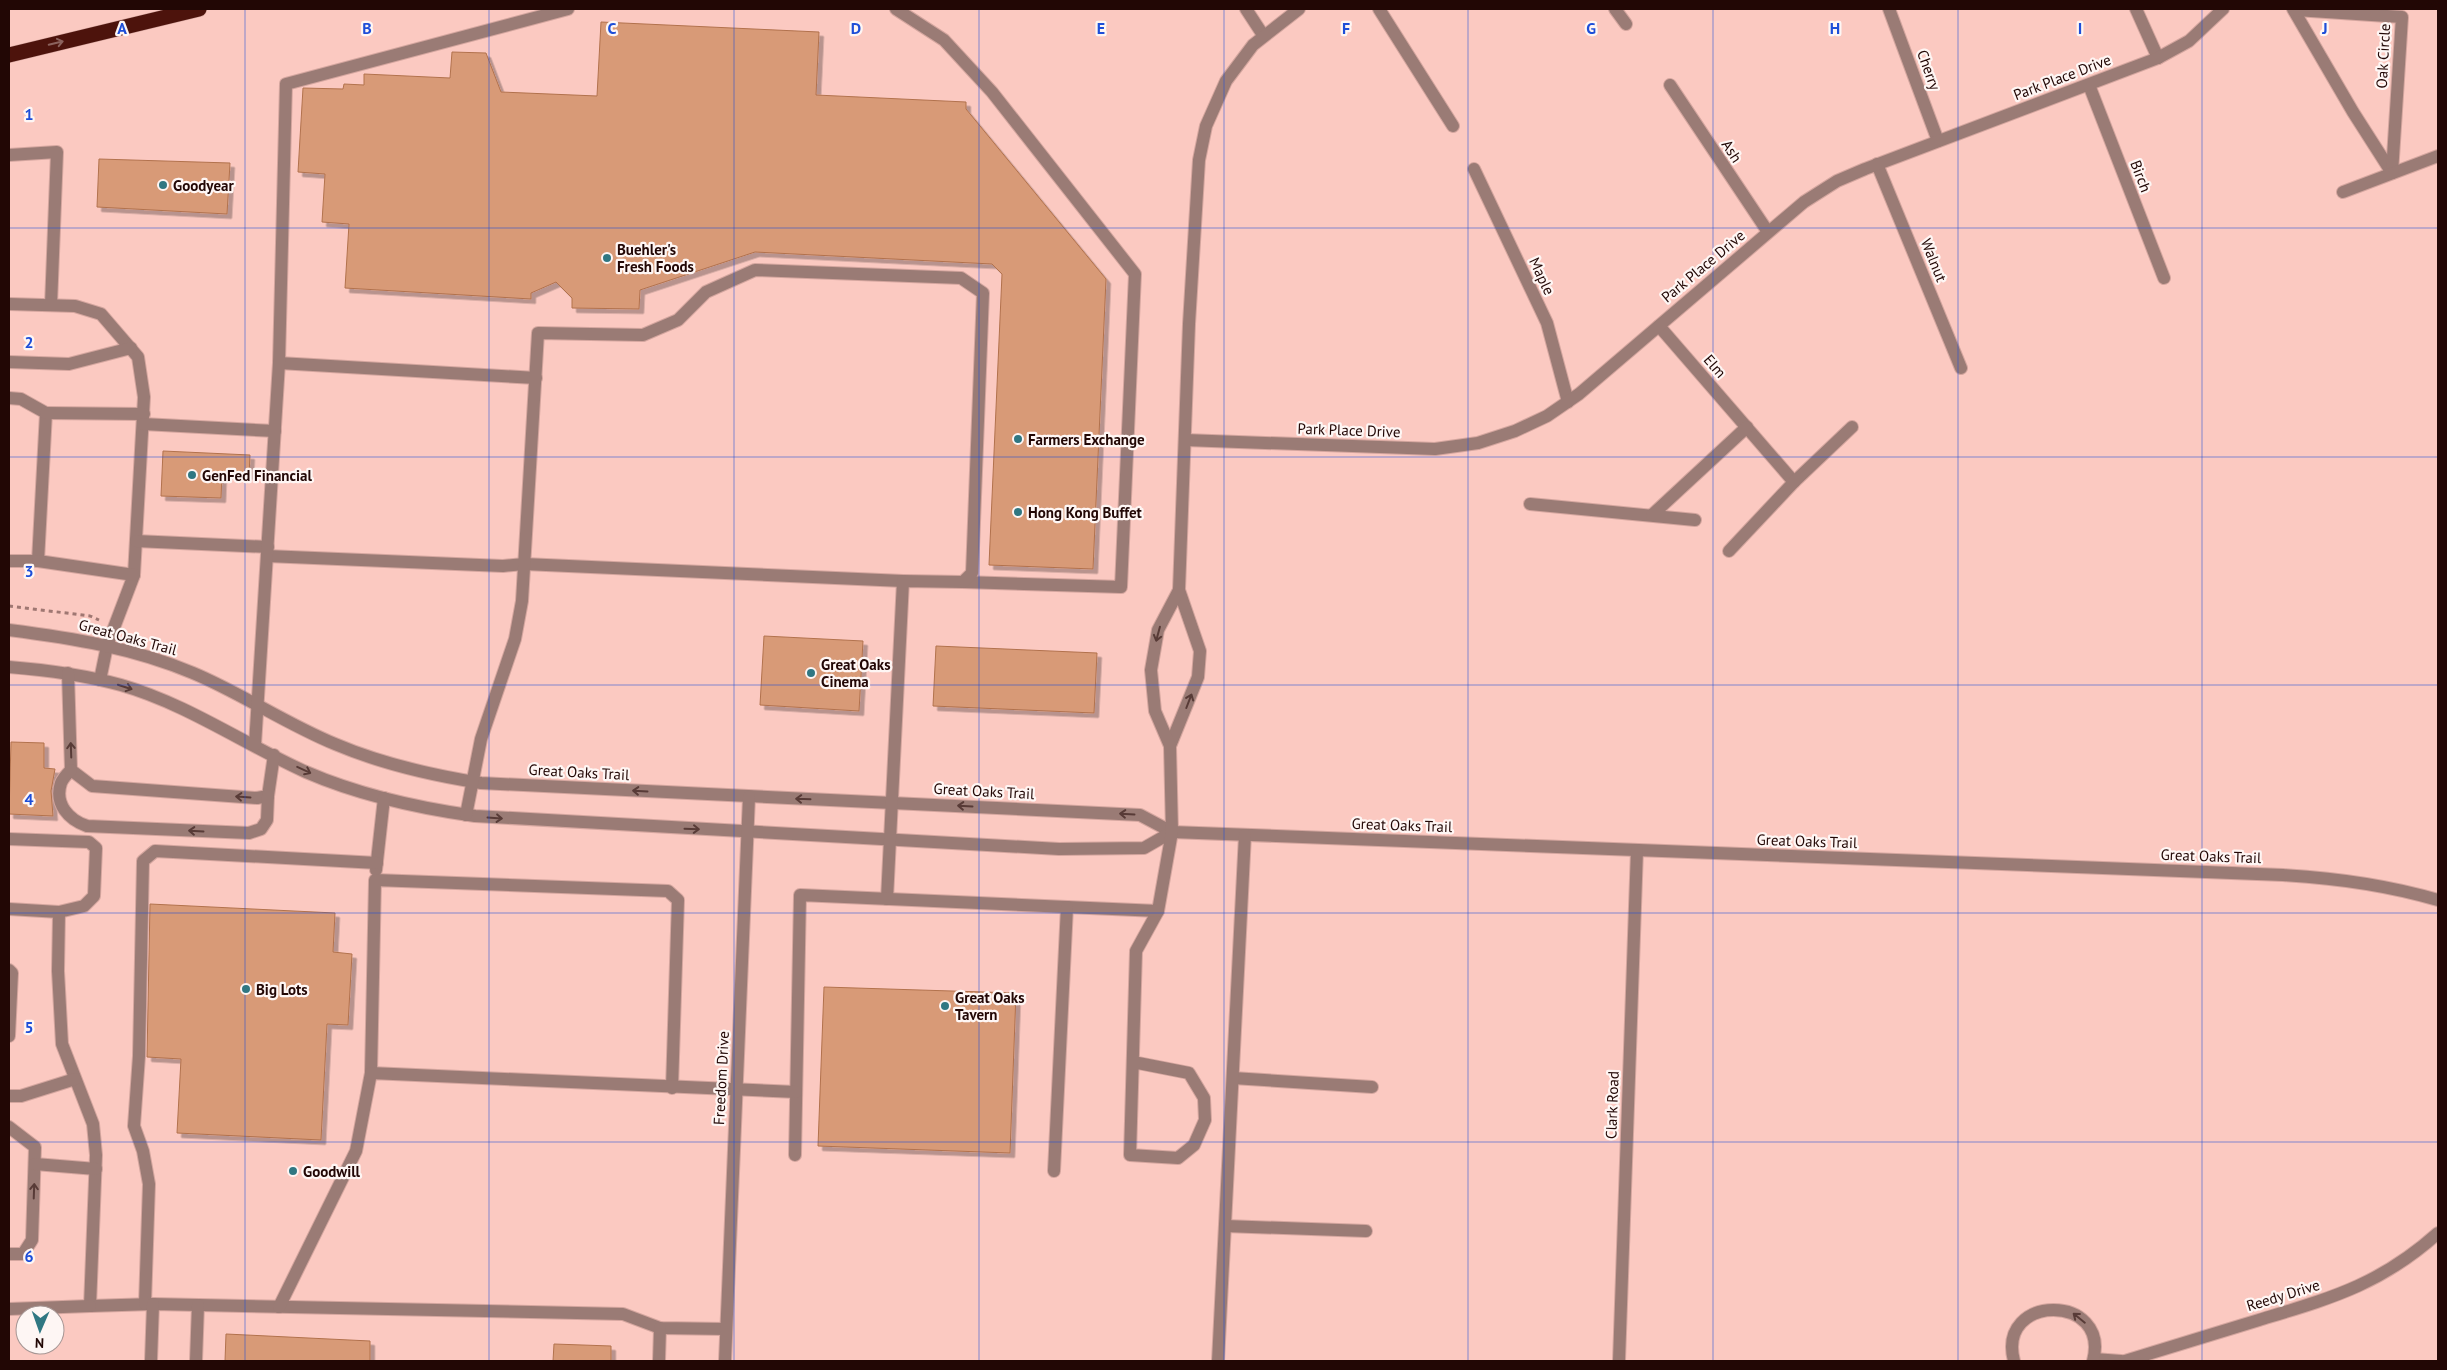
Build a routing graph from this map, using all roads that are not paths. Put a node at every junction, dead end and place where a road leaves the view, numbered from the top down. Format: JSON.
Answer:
{"nodes":[{"id":1,"x":199,"y":9,"type":"edge"},
{"id":2,"x":568,"y":9,"type":"edge"},
{"id":3,"x":896,"y":9,"type":"edge"},
{"id":4,"x":1246,"y":9,"type":"edge"},
{"id":5,"x":1299,"y":9,"type":"edge"},
{"id":6,"x":1378,"y":9,"type":"edge"},
{"id":7,"x":1615,"y":9,"type":"edge"},
{"id":8,"x":1889,"y":9,"type":"edge"},
{"id":9,"x":2136,"y":9,"type":"edge"},
{"id":10,"x":2223,"y":9,"type":"edge"},
{"id":11,"x":2294,"y":9,"type":"edge"},
{"id":12,"x":1626,"y":24,"type":"dead end"},
{"id":13,"x":1263,"y":35,"type":"junction"},
{"id":14,"x":9,"y":55,"type":"edge"},
{"id":15,"x":2158,"y":58,"type":"junction"},
{"id":16,"x":2089,"y":85,"type":"junction"},
{"id":17,"x":1670,"y":86,"type":"dead end"},
{"id":18,"x":1453,"y":126,"type":"dead end"},
{"id":19,"x":1938,"y":141,"type":"junction"},
{"id":20,"x":9,"y":155,"type":"edge"},
{"id":21,"x":2438,"y":156,"type":"edge"},
{"id":22,"x":1877,"y":164,"type":"junction"},
{"id":23,"x":1474,"y":168,"type":"dead end"},
{"id":24,"x":2392,"y":173,"type":"junction"},
{"id":25,"x":2343,"y":192,"type":"dead end"},
{"id":26,"x":1768,"y":232,"type":"junction"},
{"id":27,"x":2164,"y":278,"type":"dead end"},
{"id":28,"x":9,"y":304,"type":"edge"},
{"id":29,"x":51,"y":305,"type":"junction"},
{"id":30,"x":1659,"y":326,"type":"junction"},
{"id":31,"x":131,"y":348,"type":"junction"},
{"id":32,"x":9,"y":362,"type":"edge"},
{"id":33,"x":279,"y":363,"type":"junction"},
{"id":34,"x":1961,"y":368,"type":"dead end"},
{"id":35,"x":536,"y":378,"type":"junction"},
{"id":36,"x":9,"y":398,"type":"edge"},
{"id":37,"x":1568,"y":402,"type":"junction"},
{"id":38,"x":46,"y":413,"type":"junction"},
{"id":39,"x":143,"y":419,"type":"junction"},
{"id":40,"x":1747,"y":427,"type":"junction"},
{"id":41,"x":1852,"y":427,"type":"dead end"},
{"id":42,"x":275,"y":431,"type":"junction"},
{"id":43,"x":1185,"y":440,"type":"junction"},
{"id":44,"x":1794,"y":482,"type":"junction"},
{"id":45,"x":1530,"y":504,"type":"dead end"},
{"id":46,"x":1652,"y":516,"type":"junction"},
{"id":47,"x":1695,"y":520,"type":"dead end"},
{"id":48,"x":136,"y":541,"type":"junction"},
{"id":49,"x":1730,"y":551,"type":"dead end"},
{"id":50,"x":267,"y":552,"type":"junction"},
{"id":51,"x":9,"y":561,"type":"edge"},
{"id":52,"x":38,"y":561,"type":"junction"},
{"id":53,"x":524,"y":564,"type":"junction"},
{"id":54,"x":134,"y":575,"type":"junction"},
{"id":55,"x":903,"y":582,"type":"junction"},
{"id":56,"x":963,"y":582,"type":"junction"},
{"id":57,"x":1179,"y":590,"type":"junction"},
{"id":58,"x":9,"y":630,"type":"edge"},
{"id":59,"x":107,"y":646,"type":"junction"},
{"id":60,"x":9,"y":667,"type":"edge"},
{"id":61,"x":68,"y":672,"type":"junction"},
{"id":62,"x":100,"y":680,"type":"junction"},
{"id":63,"x":257,"y":705,"type":"junction"},
{"id":64,"x":255,"y":745,"type":"junction"},
{"id":65,"x":1170,"y":746,"type":"junction"},
{"id":66,"x":274,"y":755,"type":"junction"},
{"id":67,"x":71,"y":770,"type":"junction"},
{"id":68,"x":471,"y":781,"type":"junction"},
{"id":69,"x":268,"y":796,"type":"junction"},
{"id":70,"x":749,"y":796,"type":"junction"},
{"id":71,"x":384,"y":798,"type":"junction"},
{"id":72,"x":890,"y":802,"type":"junction"},
{"id":73,"x":466,"y":815,"type":"junction"},
{"id":74,"x":748,"y":831,"type":"junction"},
{"id":75,"x":1172,"y":832,"type":"junction"},
{"id":76,"x":1245,"y":835,"type":"junction"},
{"id":77,"x":9,"y":838,"type":"edge"},
{"id":78,"x":889,"y":839,"type":"junction"},
{"id":79,"x":1637,"y":850,"type":"junction"},
{"id":80,"x":377,"y":863,"type":"junction"},
{"id":81,"x":375,"y":880,"type":"junction"},
{"id":82,"x":886,"y":899,"type":"junction"},
{"id":83,"x":2438,"y":900,"type":"edge"},
{"id":84,"x":1067,"y":907,"type":"junction"},
{"id":85,"x":9,"y":909,"type":"edge"},
{"id":86,"x":1158,"y":911,"type":"junction"},
{"id":87,"x":59,"y":912,"type":"junction"},
{"id":88,"x":9,"y":970,"type":"edge"},
{"id":89,"x":9,"y":1036,"type":"edge"},
{"id":90,"x":1133,"y":1062,"type":"junction"},
{"id":91,"x":371,"y":1073,"type":"junction"},
{"id":92,"x":1233,"y":1078,"type":"junction"},
{"id":93,"x":75,"y":1079,"type":"junction"},
{"id":94,"x":1372,"y":1087,"type":"dead end"},
{"id":95,"x":672,"y":1088,"type":"junction"},
{"id":96,"x":737,"y":1090,"type":"junction"},
{"id":97,"x":796,"y":1092,"type":"junction"},
{"id":98,"x":9,"y":1096,"type":"edge"},
{"id":99,"x":9,"y":1127,"type":"edge"},
{"id":100,"x":794,"y":1155,"type":"dead end"},
{"id":101,"x":35,"y":1164,"type":"junction"},
{"id":102,"x":96,"y":1169,"type":"junction"},
{"id":103,"x":1054,"y":1171,"type":"dead end"},
{"id":104,"x":1225,"y":1226,"type":"junction"},
{"id":105,"x":1366,"y":1231,"type":"dead end"},
{"id":106,"x":2438,"y":1234,"type":"edge"},
{"id":107,"x":9,"y":1254,"type":"edge"},
{"id":108,"x":149,"y":1304,"type":"junction"},
{"id":109,"x":198,"y":1305,"type":"junction"},
{"id":110,"x":90,"y":1306,"type":"junction"},
{"id":111,"x":279,"y":1307,"type":"junction"},
{"id":112,"x":9,"y":1309,"type":"edge"},
{"id":113,"x":660,"y":1328,"type":"junction"},
{"id":114,"x":726,"y":1329,"type":"junction"},
{"id":115,"x":2094,"y":1360,"type":"edge"},
{"id":116,"x":151,"y":1361,"type":"edge"},
{"id":117,"x":196,"y":1361,"type":"edge"},
{"id":118,"x":659,"y":1361,"type":"edge"},
{"id":119,"x":725,"y":1361,"type":"edge"},
{"id":120,"x":1218,"y":1361,"type":"edge"},
{"id":121,"x":1619,"y":1361,"type":"edge"},
{"id":122,"x":2014,"y":1361,"type":"edge"},
{"id":123,"x":2121,"y":1361,"type":"edge"},
{"id":124,"x":2125,"y":1361,"type":"edge"}],
"edges":[{"from":14,"to":1,"type":"highway","one_way":true},
{"from":2,"to":33,"type":"street"},
{"from":3,"to":56,"type":"street"},
{"from":4,"to":13,"type":"street"},
{"from":5,"to":13,"type":"street"},
{"from":6,"to":18,"type":"street"},
{"from":7,"to":12,"type":"street"},
{"from":8,"to":19,"type":"street","name":"Cherry"},
{"from":9,"to":15,"type":"street"},
{"from":10,"to":15,"type":"street","name":"Park Place Drive"},
{"from":11,"to":24,"type":"street","name":"Oak Circle"},
{"from":11,"to":24,"type":"street","name":"Oak Circle"},
{"from":13,"to":43,"type":"street"},
{"from":15,"to":16,"type":"street","name":"Park Place Drive"},
{"from":16,"to":19,"type":"street","name":"Park Place Drive"},
{"from":16,"to":27,"type":"street","name":"Birch"},
{"from":17,"to":26,"type":"street","name":"Ash"},
{"from":19,"to":22,"type":"street","name":"Park Place Drive"},
{"from":20,"to":29,"type":"street"},
{"from":21,"to":24,"type":"street"},
{"from":22,"to":26,"type":"street","name":"Park Place Drive"},
{"from":22,"to":34,"type":"street","name":"Walnut"},
{"from":23,"to":37,"type":"street","name":"Maple"},
{"from":24,"to":25,"type":"street"},
{"from":26,"to":30,"type":"street","name":"Park Place Drive"},
{"from":28,"to":29,"type":"street"},
{"from":29,"to":31,"type":"street"},
{"from":30,"to":37,"type":"street","name":"Park Place Drive"},
{"from":30,"to":40,"type":"street","name":"Elm"},
{"from":31,"to":32,"type":"street"},
{"from":31,"to":39,"type":"street"},
{"from":33,"to":35,"type":"street"},
{"from":33,"to":42,"type":"street"},
{"from":35,"to":53,"type":"street"},
{"from":35,"to":56,"type":"street"},
{"from":36,"to":38,"type":"street"},
{"from":37,"to":43,"type":"street","name":"Park Place Drive"},
{"from":38,"to":39,"type":"street"},
{"from":38,"to":52,"type":"street"},
{"from":39,"to":42,"type":"street"},
{"from":39,"to":48,"type":"street"},
{"from":40,"to":44,"type":"street","name":"Elm"},
{"from":40,"to":46,"type":"street"},
{"from":41,"to":44,"type":"street"},
{"from":42,"to":50,"type":"street"},
{"from":43,"to":57,"type":"street"},
{"from":44,"to":49,"type":"street"},
{"from":45,"to":46,"type":"street"},
{"from":46,"to":47,"type":"street"},
{"from":48,"to":50,"type":"street"},
{"from":48,"to":54,"type":"street"},
{"from":50,"to":53,"type":"street"},
{"from":50,"to":63,"type":"street"},
{"from":51,"to":52,"type":"street"},
{"from":52,"to":54,"type":"street"},
{"from":53,"to":55,"type":"street"},
{"from":53,"to":68,"type":"street"},
{"from":54,"to":59,"type":"street"},
{"from":55,"to":56,"type":"street"},
{"from":55,"to":72,"type":"street"},
{"from":65,"to":57,"type":"street","one_way":true},
{"from":57,"to":65,"type":"street","one_way":true},
{"from":58,"to":59,"type":"street","name":"Great Oaks Trail"},
{"from":59,"to":62,"type":"street"},
{"from":59,"to":63,"type":"street","name":"Great Oaks Trail"},
{"from":60,"to":61,"type":"street"},
{"from":61,"to":62,"type":"street"},
{"from":67,"to":61,"type":"street","one_way":true},
{"from":62,"to":64,"type":"street","one_way":true},
{"from":63,"to":64,"type":"street"},
{"from":63,"to":68,"type":"street","name":"Great Oaks Trail"},
{"from":64,"to":66,"type":"street"},
{"from":65,"to":75,"type":"street"},
{"from":66,"to":69,"type":"street"},
{"from":66,"to":71,"type":"street","one_way":true},
{"from":69,"to":67,"type":"street","one_way":true},
{"from":69,"to":67,"type":"street","one_way":true},
{"from":70,"to":68,"type":"street","name":"Great Oaks Trail","one_way":true},
{"from":68,"to":73,"type":"street"},
{"from":72,"to":70,"type":"street","name":"Great Oaks Trail","one_way":true},
{"from":70,"to":74,"type":"street","name":"Freedom Drive"},
{"from":71,"to":73,"type":"street"},
{"from":71,"to":80,"type":"street"},
{"from":75,"to":72,"type":"street","name":"Great Oaks Trail","one_way":true},
{"from":72,"to":78,"type":"street"},
{"from":73,"to":74,"type":"street","one_way":true},
{"from":74,"to":78,"type":"street"},
{"from":74,"to":96,"type":"street","name":"Freedom Drive"},
{"from":75,"to":76,"type":"street","name":"Great Oaks Trail"},
{"from":75,"to":78,"type":"street"},
{"from":75,"to":86,"type":"street"},
{"from":76,"to":79,"type":"street","name":"Great Oaks Trail"},
{"from":76,"to":92,"type":"street"},
{"from":77,"to":87,"type":"street"},
{"from":78,"to":82,"type":"street"},
{"from":79,"to":83,"type":"street","name":"Great Oaks Trail"},
{"from":79,"to":121,"type":"street","name":"Clark Road"},
{"from":80,"to":81,"type":"street"},
{"from":80,"to":108,"type":"street"},
{"from":81,"to":91,"type":"street"},
{"from":81,"to":95,"type":"street"},
{"from":82,"to":84,"type":"street"},
{"from":82,"to":97,"type":"street"},
{"from":84,"to":86,"type":"street"},
{"from":84,"to":103,"type":"street"},
{"from":85,"to":87,"type":"street"},
{"from":86,"to":90,"type":"street"},
{"from":87,"to":93,"type":"street"},
{"from":88,"to":89,"type":"street"},
{"from":90,"to":90,"type":"street"},
{"from":91,"to":95,"type":"street"},
{"from":91,"to":111,"type":"street"},
{"from":92,"to":94,"type":"street"},
{"from":92,"to":104,"type":"street"},
{"from":93,"to":98,"type":"street"},
{"from":93,"to":102,"type":"street"},
{"from":95,"to":96,"type":"street"},
{"from":96,"to":97,"type":"street"},
{"from":96,"to":114,"type":"street","name":"Freedom Drive"},
{"from":97,"to":100,"type":"street"},
{"from":99,"to":101,"type":"street"},
{"from":101,"to":102,"type":"street"},
{"from":107,"to":101,"type":"street","one_way":true},
{"from":102,"to":110,"type":"street"},
{"from":104,"to":105,"type":"street"},
{"from":104,"to":120,"type":"street"},
{"from":106,"to":124,"type":"street","name":"Reedy Drive"},
{"from":108,"to":109,"type":"street"},
{"from":108,"to":110,"type":"street"},
{"from":108,"to":116,"type":"street"},
{"from":109,"to":111,"type":"street"},
{"from":109,"to":117,"type":"street"},
{"from":110,"to":112,"type":"street"},
{"from":111,"to":113,"type":"street"},
{"from":113,"to":114,"type":"street"},
{"from":113,"to":118,"type":"street"},
{"from":114,"to":119,"type":"street","name":"Freedom Drive"},
{"from":115,"to":122,"type":"street","one_way":true},
{"from":115,"to":123,"type":"street"}]}
